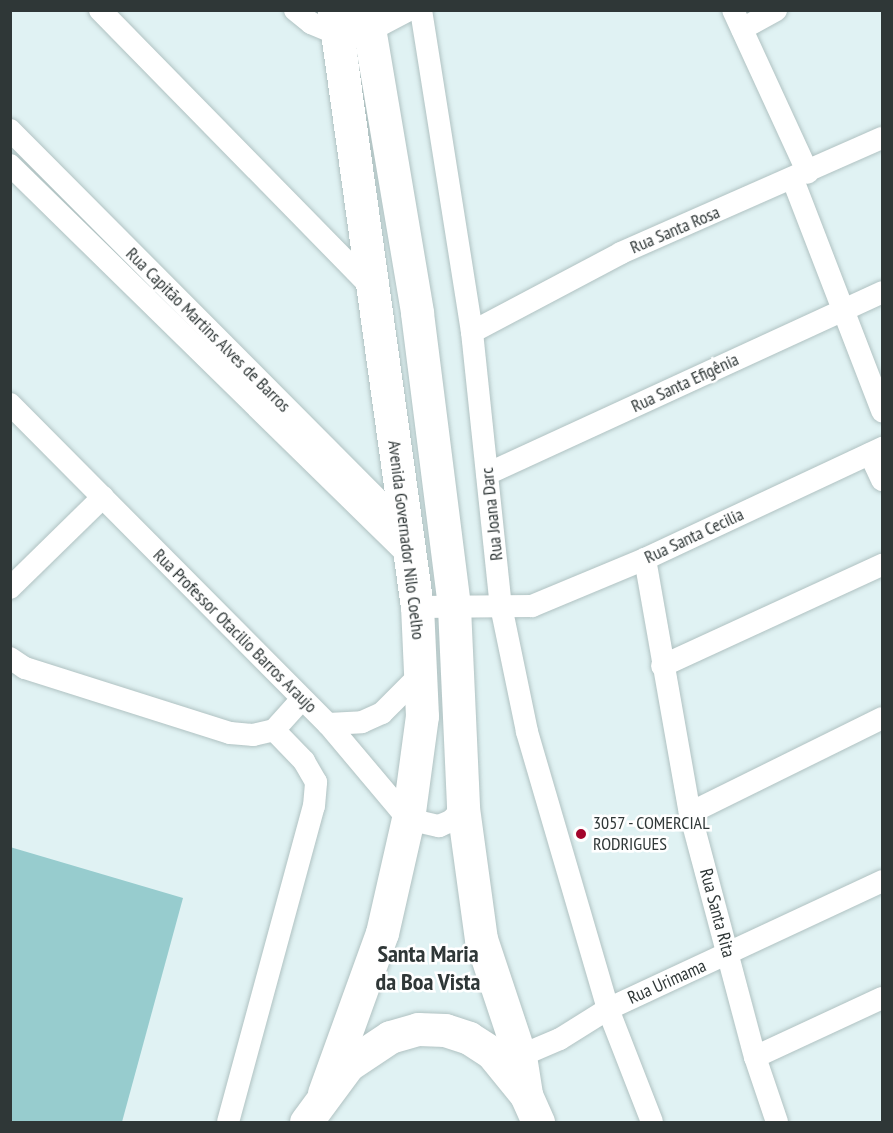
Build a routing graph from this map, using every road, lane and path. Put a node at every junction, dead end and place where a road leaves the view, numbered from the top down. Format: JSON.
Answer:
{"nodes":[{"id":1,"x":100,"y":10,"type":"edge"},
{"id":2,"x":295,"y":10,"type":"edge"},
{"id":3,"x":410,"y":10,"type":"edge"},
{"id":4,"x":421,"y":10,"type":"edge"},
{"id":5,"x":776,"y":10,"type":"edge"},
{"id":6,"x":738,"y":20,"type":"edge"},
{"id":7,"x":368,"y":21,"type":"edge"},
{"id":8,"x":336,"y":22,"type":"edge"},
{"id":9,"x":10,"y":130,"type":"edge"},
{"id":10,"x":882,"y":138,"type":"edge"},
{"id":11,"x":10,"y":165,"type":"edge"},
{"id":12,"x":800,"y":177,"type":"junction"},
{"id":13,"x":125,"y":262,"type":"junction"},
{"id":14,"x":371,"y":288,"type":"junction"},
{"id":15,"x":882,"y":292,"type":"edge"},
{"id":16,"x":843,"y":310,"type":"junction"},
{"id":17,"x":472,"y":332,"type":"junction"},
{"id":18,"x":10,"y":404,"type":"edge"},
{"id":19,"x":882,"y":411,"type":"edge"},
{"id":20,"x":876,"y":451,"type":"edge"},
{"id":21,"x":487,"y":474,"type":"junction"},
{"id":22,"x":882,"y":480,"type":"edge"},
{"id":23,"x":103,"y":497,"type":"junction"},
{"id":24,"x":409,"y":543,"type":"junction"},
{"id":25,"x":645,"y":559,"type":"junction"},
{"id":26,"x":882,"y":565,"type":"edge"},
{"id":27,"x":10,"y":588,"type":"edge"},
{"id":28,"x":501,"y":606,"type":"junction"},
{"id":29,"x":417,"y":607,"type":"junction"},
{"id":30,"x":454,"y":607,"type":"junction"},
{"id":31,"x":10,"y":658,"type":"edge"},
{"id":32,"x":662,"y":666,"type":"junction"},
{"id":33,"x":421,"y":674,"type":"junction"},
{"id":34,"x":302,"y":700,"type":"junction"},
{"id":35,"x":882,"y":718,"type":"edge"},
{"id":36,"x":328,"y":724,"type":"junction"},
{"id":37,"x":274,"y":730,"type":"junction"},
{"id":38,"x":463,"y":808,"type":"junction"},
{"id":39,"x":690,"y":813,"type":"junction"},
{"id":40,"x":408,"y":819,"type":"junction"},
{"id":41,"x":882,"y":881,"type":"edge"},
{"id":42,"x":728,"y":955,"type":"junction"},
{"id":43,"x":882,"y":998,"type":"edge"},
{"id":44,"x":608,"y":1009,"type":"junction"},
{"id":45,"x":520,"y":1056,"type":"junction"},
{"id":46,"x":755,"y":1057,"type":"junction"},
{"id":47,"x":323,"y":1095,"type":"junction"},
{"id":48,"x":532,"y":1109,"type":"edge"},
{"id":49,"x":228,"y":1122,"type":"edge"},
{"id":50,"x":306,"y":1122,"type":"edge"},
{"id":51,"x":652,"y":1122,"type":"edge"},
{"id":52,"x":777,"y":1122,"type":"edge"}],
"edges":[{"from":1,"to":14,"type":"street"},
{"from":2,"to":8,"type":"street"},
{"from":3,"to":7,"type":"street"},
{"from":4,"to":17,"type":"street","name":"Rua Joana Darc"},
{"from":5,"to":6,"type":"street"},
{"from":6,"to":12,"type":"street"},
{"from":7,"to":8,"type":"street"},
{"from":7,"to":30,"type":"main road","name":"Avenida Governador Nilo Coelho"},
{"from":8,"to":14,"type":"main road","name":"Avenida Governador Nilo Coelho"},
{"from":9,"to":13,"type":"street","name":"Rua Capitão Martins Alves de Barros"},
{"from":10,"to":12,"type":"street","name":"Rua Santa Rosa"},
{"from":11,"to":13,"type":"street","name":"Rua Capitão Martins Alves de Barros"},
{"from":12,"to":16,"type":"street"},
{"from":12,"to":17,"type":"street","name":"Rua Santa Rosa"},
{"from":13,"to":24,"type":"street","name":"Rua Capitão Martins Alves de Barros"},
{"from":14,"to":24,"type":"main road","name":"Avenida Governador Nilo Coelho"},
{"from":15,"to":16,"type":"street","name":"Rua Santa Efigênia"},
{"from":16,"to":19,"type":"street"},
{"from":16,"to":21,"type":"street","name":"Rua Santa Efigênia"},
{"from":17,"to":21,"type":"street","name":"Rua Joana Darc"},
{"from":18,"to":23,"type":"street","name":"Rua Professor Otacilio Barros Araujo"},
{"from":20,"to":22,"type":"street"},
{"from":20,"to":25,"type":"street","name":"Rua Santa Cecilia"},
{"from":21,"to":28,"type":"street","name":"Rua Joana Darc"},
{"from":23,"to":27,"type":"street"},
{"from":23,"to":34,"type":"street","name":"Rua Professor Otacilio Barros Araujo"},
{"from":24,"to":29,"type":"main road","name":"Avenida Governador Nilo Coelho"},
{"from":25,"to":28,"type":"street","name":"Rua Santa Cecilia"},
{"from":25,"to":32,"type":"street","name":"Rua Santa Rita"},
{"from":26,"to":32,"type":"street"},
{"from":28,"to":30,"type":"street","name":"Rua Santa Cecilia"},
{"from":28,"to":44,"type":"street","name":"Rua Joana Darc"},
{"from":29,"to":30,"type":"street","name":"Rua Santa Cecilia"},
{"from":29,"to":33,"type":"main road","name":"Avenida Governador Nilo Coelho"},
{"from":30,"to":38,"type":"main road","name":"Avenida Governador Nilo Coelho"},
{"from":31,"to":37,"type":"street"},
{"from":32,"to":39,"type":"street","name":"Rua Santa Rita"},
{"from":33,"to":36,"type":"street"},
{"from":33,"to":40,"type":"main road","name":"Avenida Governador Nilo Coelho"},
{"from":34,"to":36,"type":"street","name":"Rua Professor Otacilio Barros Araujo"},
{"from":34,"to":37,"type":"street"},
{"from":35,"to":39,"type":"street"},
{"from":36,"to":40,"type":"street","name":"Rua Professor Otacilio Barros Araujo"},
{"from":37,"to":49,"type":"street"},
{"from":38,"to":40,"type":"street"},
{"from":38,"to":45,"type":"main road","name":"Avenida Governador Nilo Coelho"},
{"from":39,"to":42,"type":"street","name":"Rua Santa Rita"},
{"from":40,"to":47,"type":"main road","name":"Avenida Governador Nilo Coelho"},
{"from":41,"to":42,"type":"street","name":"Rua Urimama"},
{"from":42,"to":44,"type":"street","name":"Rua Urimama"},
{"from":42,"to":46,"type":"street","name":"Rua Santa Rita"},
{"from":43,"to":46,"type":"street"},
{"from":44,"to":45,"type":"street","name":"Rua Urimama"},
{"from":44,"to":51,"type":"street","name":"Rua Joana Darc"},
{"from":45,"to":48,"type":"main road","name":"Avenida Governador Nilo Coelho"},
{"from":46,"to":52,"type":"street","name":"Rua Santa Rita"},
{"from":47,"to":48,"type":"main road"},
{"from":47,"to":50,"type":"main road"}]}
